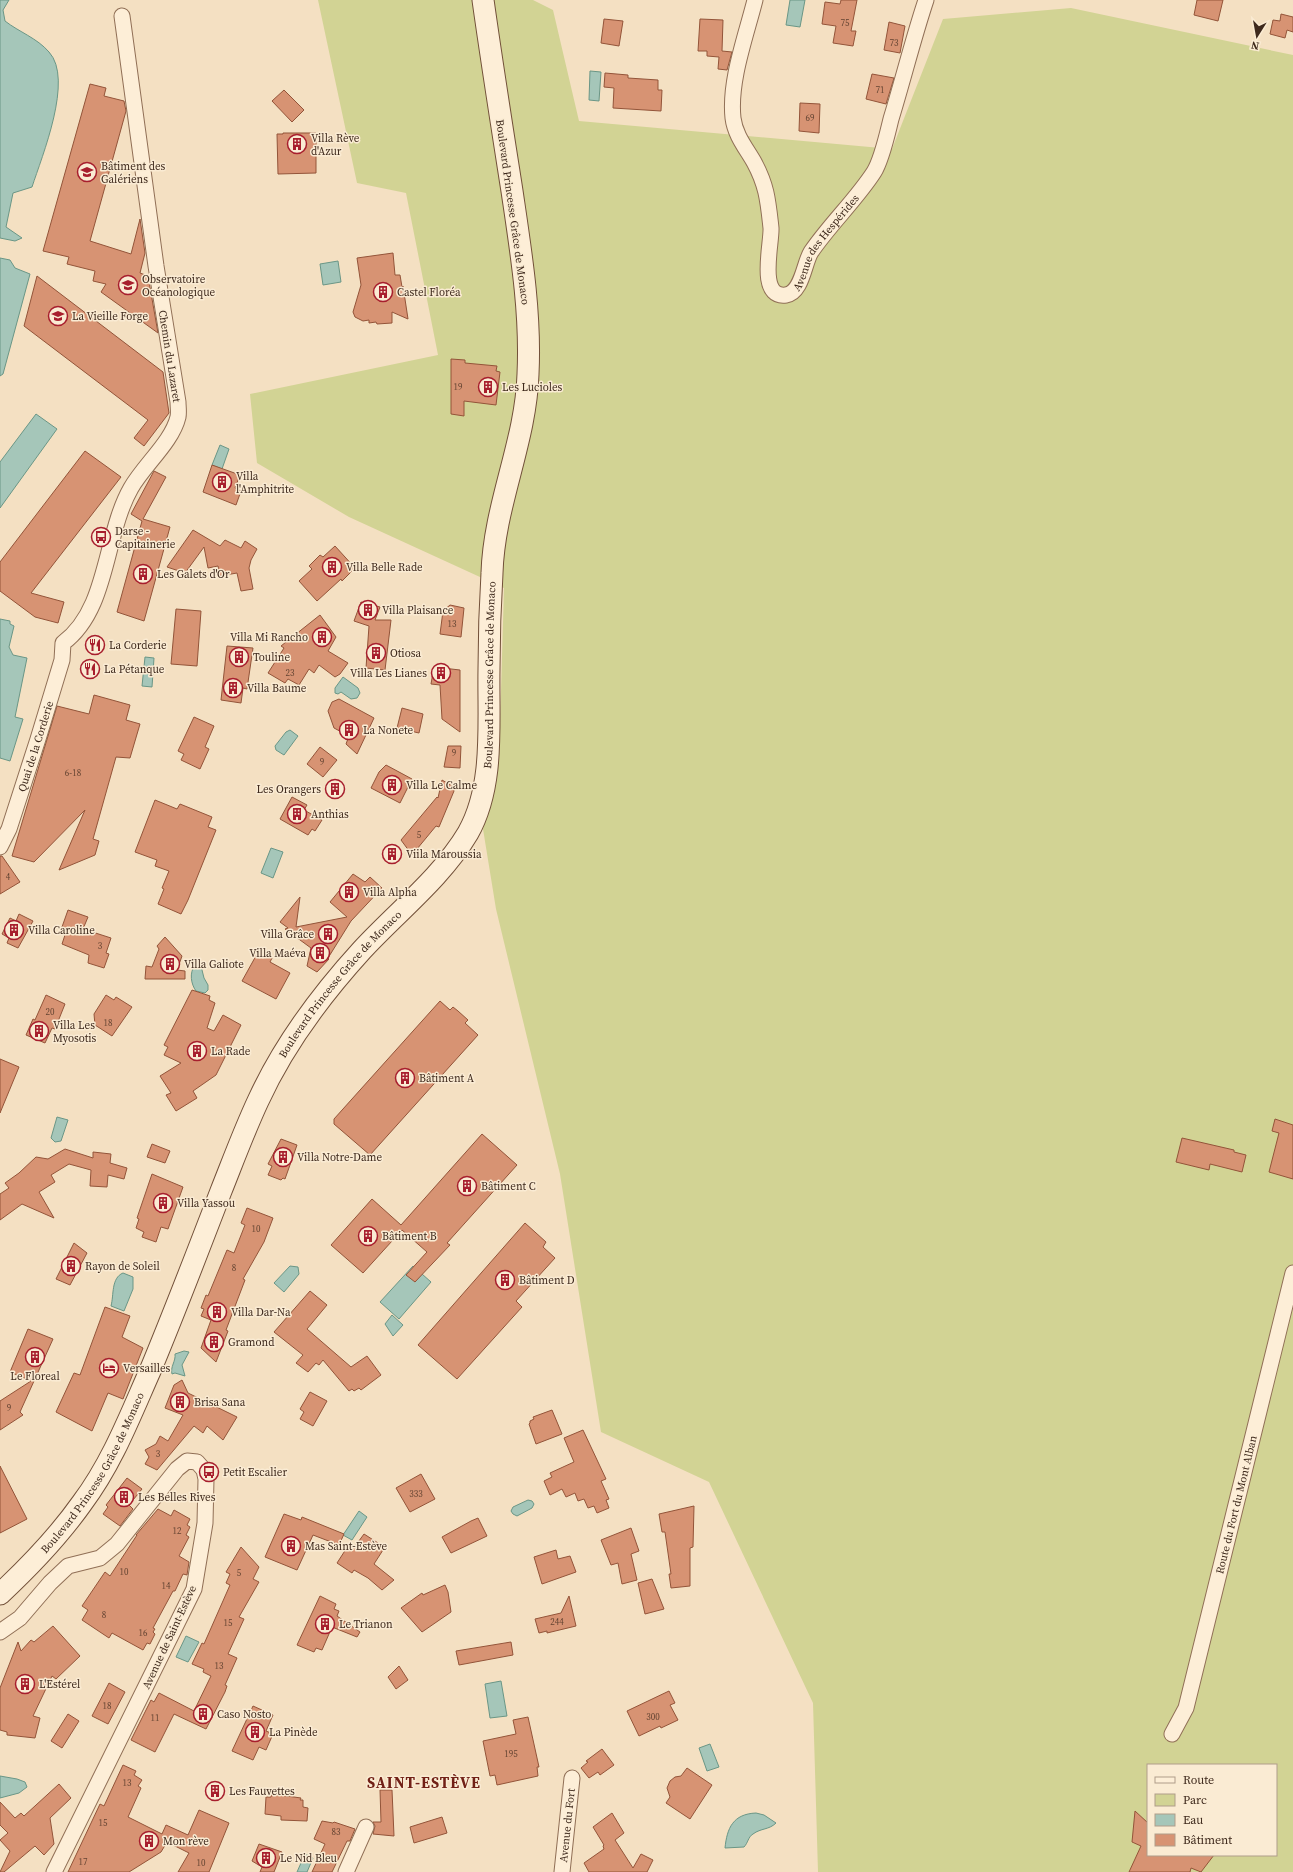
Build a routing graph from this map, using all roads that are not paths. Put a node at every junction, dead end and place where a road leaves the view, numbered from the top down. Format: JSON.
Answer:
{"nodes":[{"id":1,"x":483,"y":0,"type":"edge"},
{"id":2,"x":755,"y":0,"type":"edge"},
{"id":3,"x":926,"y":0,"type":"edge"},
{"id":4,"x":122,"y":16,"type":"dead end"},
{"id":5,"x":63,"y":643,"type":"joint"},
{"id":6,"x":0,"y":847,"type":"edge"},
{"id":7,"x":1293,"y":1273,"type":"edge"},
{"id":8,"x":0,"y":1594,"type":"edge"},
{"id":9,"x":0,"y":1632,"type":"edge"},
{"id":10,"x":1172,"y":1734,"type":"dead end"},
{"id":11,"x":572,"y":1778,"type":"dead end"},
{"id":12,"x":366,"y":1827,"type":"dead end"},
{"id":13,"x":54,"y":1872,"type":"edge"},
{"id":14,"x":346,"y":1872,"type":"edge"},
{"id":15,"x":562,"y":1872,"type":"edge"}],
"edges":[{"from":1,"to":8,"type":"main road","name":"Boulevard Princesse Grâce de Monaco"},
{"from":2,"to":3,"type":"street","name":"Avenue des Hespérides"},
{"from":4,"to":5,"type":"street","name":"Chemin du Lazaret"},
{"from":5,"to":6,"type":"street","name":"Quai de la Corderie"},
{"from":7,"to":10,"type":"street","name":"Route du Fort du Mont Alban"},
{"from":9,"to":13,"type":"street","name":"Avenue de Saint-Estève"},
{"from":11,"to":15,"type":"street","name":"Avenue du Fort"},
{"from":12,"to":14,"type":"street"}]}
